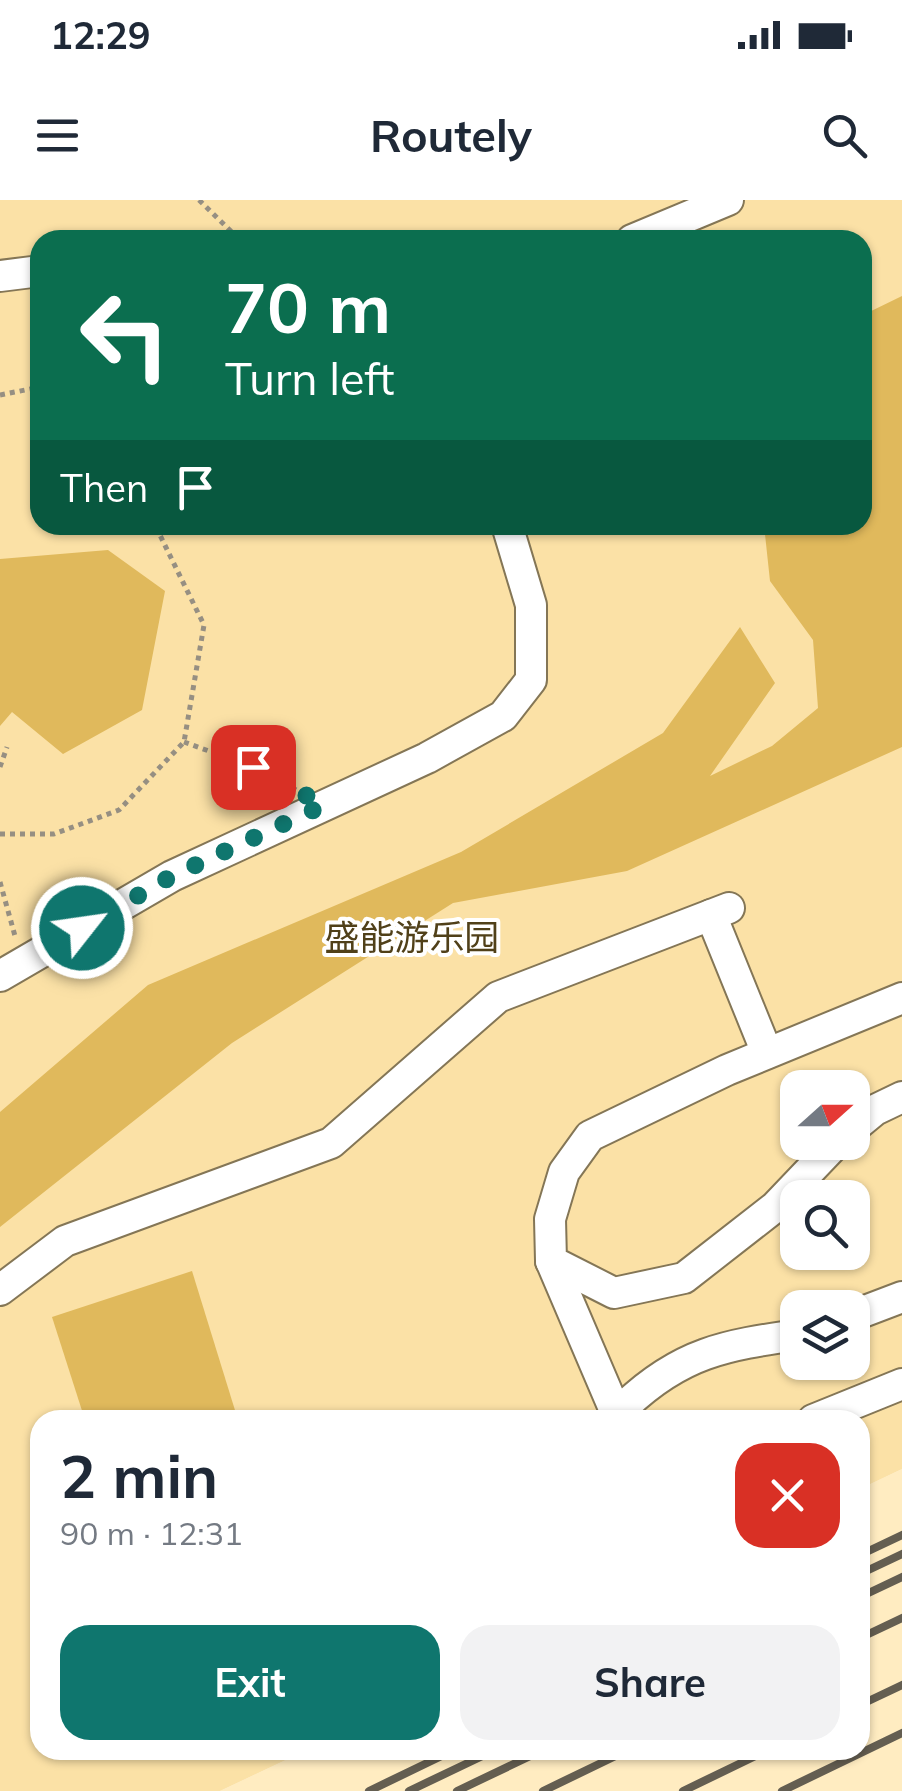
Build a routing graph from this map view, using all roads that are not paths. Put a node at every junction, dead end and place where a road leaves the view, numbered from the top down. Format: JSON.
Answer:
{"nodes":[{"id":1,"x":728,"y":200,"type":"edge"},
{"id":2,"x":656,"y":230,"type":"edge"},
{"id":3,"x":30,"y":272,"type":"edge"},
{"id":4,"x":0,"y":276,"type":"edge"},
{"id":5,"x":511,"y":535,"type":"edge"},
{"id":6,"x":11,"y":969,"type":"edge"},
{"id":7,"x":902,"y":998,"type":"edge"},
{"id":8,"x":767,"y":1053,"type":"junction"},
{"id":9,"x":902,"y":1096,"type":"edge"},
{"id":10,"x":870,"y":1114,"type":"edge"},
{"id":11,"x":820,"y":1160,"type":"edge"},
{"id":12,"x":551,"y":1261,"type":"junction"},
{"id":13,"x":0,"y":1290,"type":"edge"},
{"id":14,"x":902,"y":1296,"type":"edge"},
{"id":15,"x":870,"y":1309,"type":"edge"},
{"id":16,"x":780,"y":1338,"type":"edge"},
{"id":17,"x":902,"y":1384,"type":"edge"},
{"id":18,"x":618,"y":1410,"type":"edge"},
{"id":19,"x":625,"y":1410,"type":"edge"},
{"id":20,"x":838,"y":1410,"type":"edge"}],
"edges":[{"from":1,"to":2,"type":"lane"},
{"from":3,"to":4,"type":"lane"},
{"from":5,"to":6,"type":"lane"},
{"from":7,"to":8,"type":"lane"},
{"from":8,"to":12,"type":"lane"},
{"from":8,"to":13,"type":"lane"},
{"from":9,"to":10,"type":"lane"},
{"from":11,"to":12,"type":"lane"},
{"from":12,"to":18,"type":"lane"},
{"from":14,"to":15,"type":"lane"},
{"from":16,"to":19,"type":"lane"},
{"from":17,"to":20,"type":"lane"}]}
